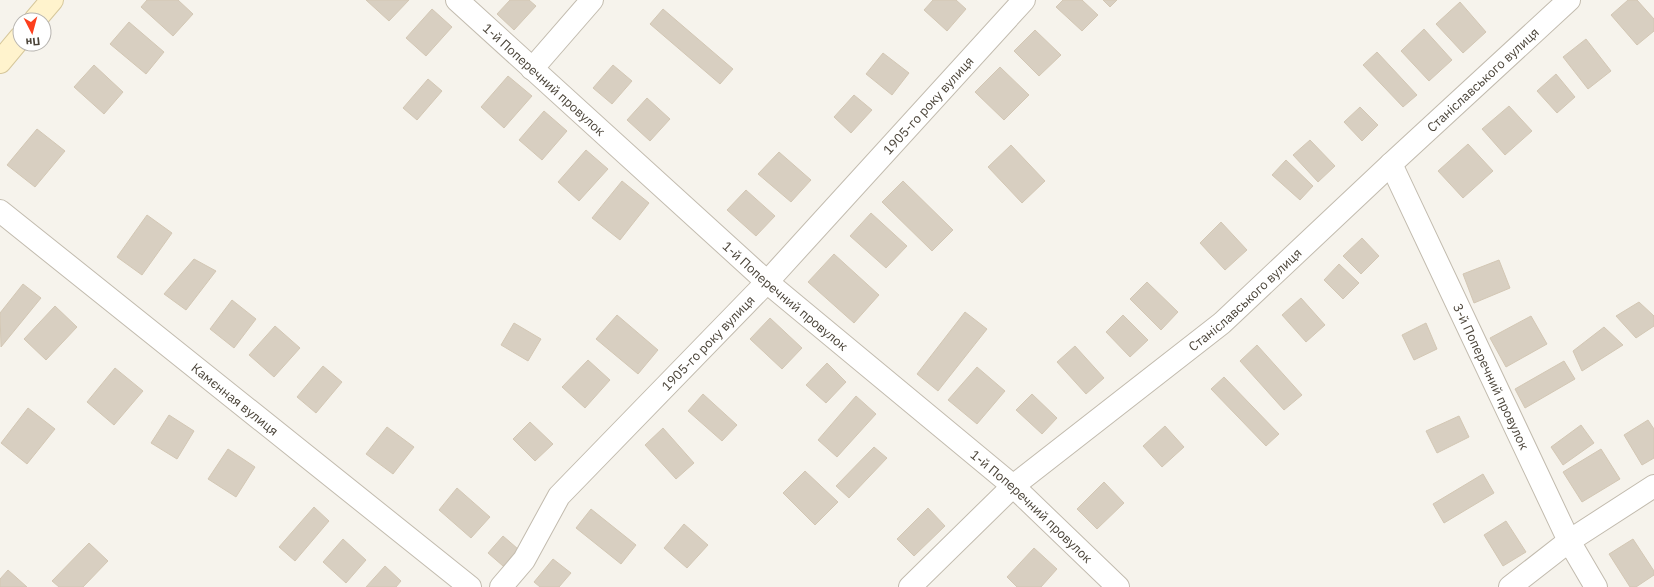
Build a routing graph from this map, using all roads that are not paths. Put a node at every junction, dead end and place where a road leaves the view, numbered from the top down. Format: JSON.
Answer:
{"nodes":[{"id":1,"x":52,"y":0,"type":"edge"},
{"id":2,"x":457,"y":0,"type":"edge"},
{"id":3,"x":592,"y":0,"type":"edge"},
{"id":4,"x":1024,"y":0,"type":"edge"},
{"id":5,"x":1569,"y":0,"type":"edge"},
{"id":6,"x":42,"y":12,"type":"edge"},
{"id":7,"x":12,"y":48,"type":"edge"},
{"id":8,"x":0,"y":62,"type":"edge"},
{"id":9,"x":532,"y":69,"type":"junction"},
{"id":10,"x":1391,"y":164,"type":"junction"},
{"id":11,"x":0,"y":211,"type":"edge"},
{"id":12,"x":767,"y":282,"type":"junction"},
{"id":13,"x":1013,"y":486,"type":"junction"},
{"id":14,"x":1654,"y":486,"type":"edge"},
{"id":15,"x":1569,"y":542,"type":"junction"},
{"id":16,"x":470,"y":587,"type":"edge"},
{"id":17,"x":501,"y":587,"type":"edge"},
{"id":18,"x":910,"y":587,"type":"edge"},
{"id":19,"x":1118,"y":587,"type":"edge"},
{"id":20,"x":1510,"y":587,"type":"edge"},
{"id":21,"x":1596,"y":587,"type":"edge"}],
"edges":[{"from":1,"to":6,"type":"street"},
{"from":2,"to":9,"type":"street","name":"1-й Поперечний провулок"},
{"from":3,"to":9,"type":"street"},
{"from":4,"to":12,"type":"street","name":"1905-го року вулиця"},
{"from":5,"to":10,"type":"street","name":"Станіславського вулиця"},
{"from":7,"to":8,"type":"street"},
{"from":9,"to":12,"type":"street","name":"1-й Поперечний провулок"},
{"from":10,"to":13,"type":"street","name":"Станіславського вулиця"},
{"from":10,"to":15,"type":"street","name":"3-й Поперечний провулок"},
{"from":11,"to":16,"type":"street","name":"Камєнная вулиця"},
{"from":12,"to":13,"type":"street","name":"1-й Поперечний провулок"},
{"from":12,"to":17,"type":"street","name":"1905-го року вулиця"},
{"from":13,"to":18,"type":"street","name":"Станіславського вулиця"},
{"from":13,"to":19,"type":"street","name":"1-й Поперечний провулок"},
{"from":14,"to":15,"type":"street"},
{"from":15,"to":20,"type":"street"},
{"from":15,"to":21,"type":"street","name":"3-й Поперечний провулок"}]}
